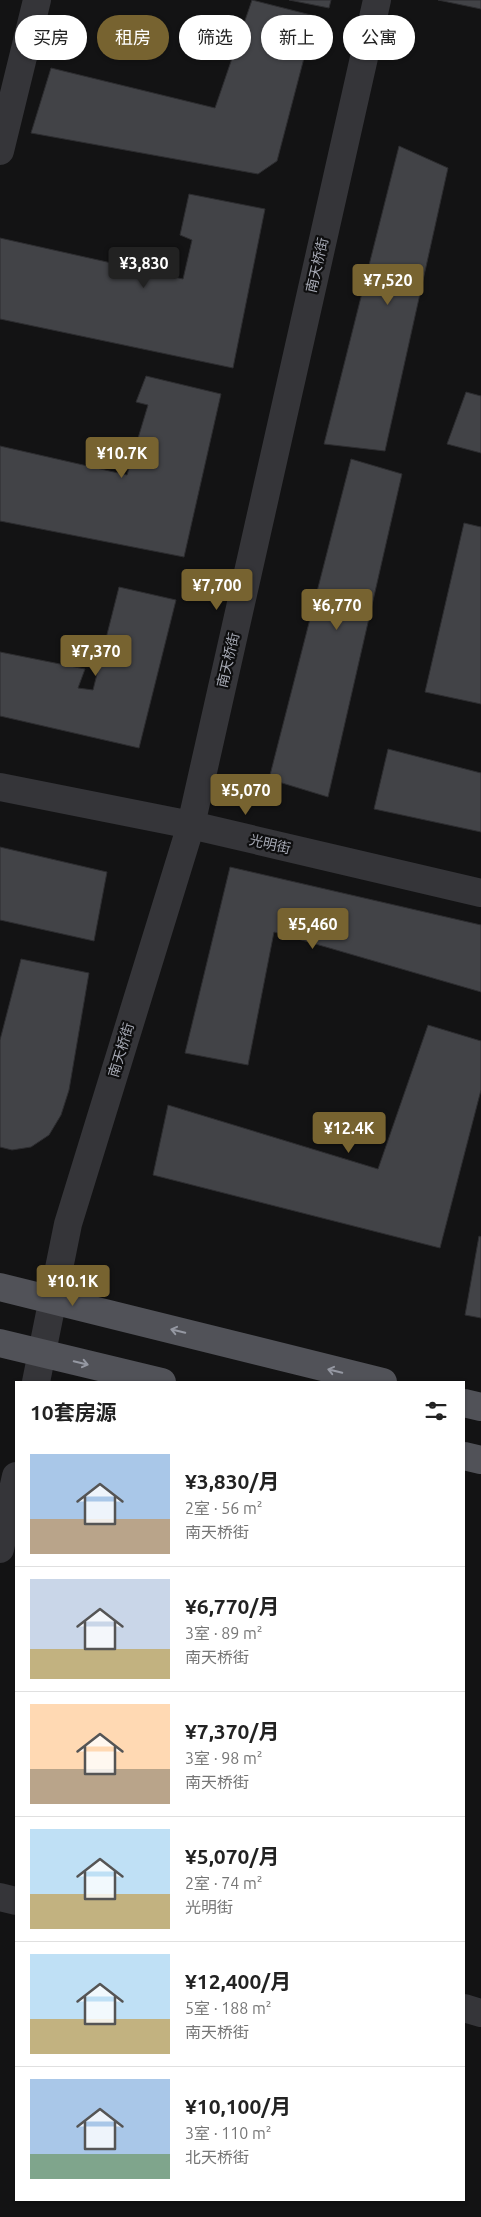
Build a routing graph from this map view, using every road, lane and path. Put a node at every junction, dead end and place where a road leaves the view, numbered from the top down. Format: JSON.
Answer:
{"nodes":[{"id":1,"x":38,"y":0,"type":"edge"},
{"id":2,"x":377,"y":0,"type":"edge"},
{"id":3,"x":0,"y":151,"type":"edge"},
{"id":4,"x":0,"y":787,"type":"edge"},
{"id":5,"x":191,"y":825,"type":"junction"},
{"id":6,"x":481,"y":893,"type":"edge"},
{"id":7,"x":0,"y":1287,"type":"edge"},
{"id":8,"x":0,"y":1343,"type":"edge"},
{"id":9,"x":36,"y":1381,"type":"edge"},
{"id":10,"x":158,"y":1381,"type":"edge"},
{"id":11,"x":379,"y":1381,"type":"edge"},
{"id":12,"x":465,"y":1403,"type":"edge"},
{"id":13,"x":481,"y":1407,"type":"edge"},
{"id":14,"x":465,"y":1456,"type":"edge"},
{"id":15,"x":481,"y":1460,"type":"edge"},
{"id":16,"x":15,"y":1481,"type":"edge"},
{"id":17,"x":0,"y":1549,"type":"edge"},
{"id":18,"x":0,"y":1897,"type":"edge"},
{"id":19,"x":15,"y":1901,"type":"edge"},
{"id":20,"x":465,"y":2008,"type":"edge"},
{"id":21,"x":481,"y":2013,"type":"edge"}],
"edges":[{"from":1,"to":3,"type":"street"},
{"from":2,"to":5,"type":"street","name":"南天桥街"},
{"from":4,"to":5,"type":"street","name":"光明街"},
{"from":5,"to":6,"type":"street","name":"光明街"},
{"from":5,"to":9,"type":"street","name":"南天桥街"},
{"from":11,"to":7,"type":"main road","one_way":true,"bridge":true},
{"from":8,"to":10,"type":"main road","one_way":true,"bridge":true},
{"from":12,"to":13,"type":"main road"},
{"from":14,"to":15,"type":"main road"},
{"from":16,"to":17,"type":"street"},
{"from":18,"to":19,"type":"street"},
{"from":20,"to":21,"type":"street"}]}
